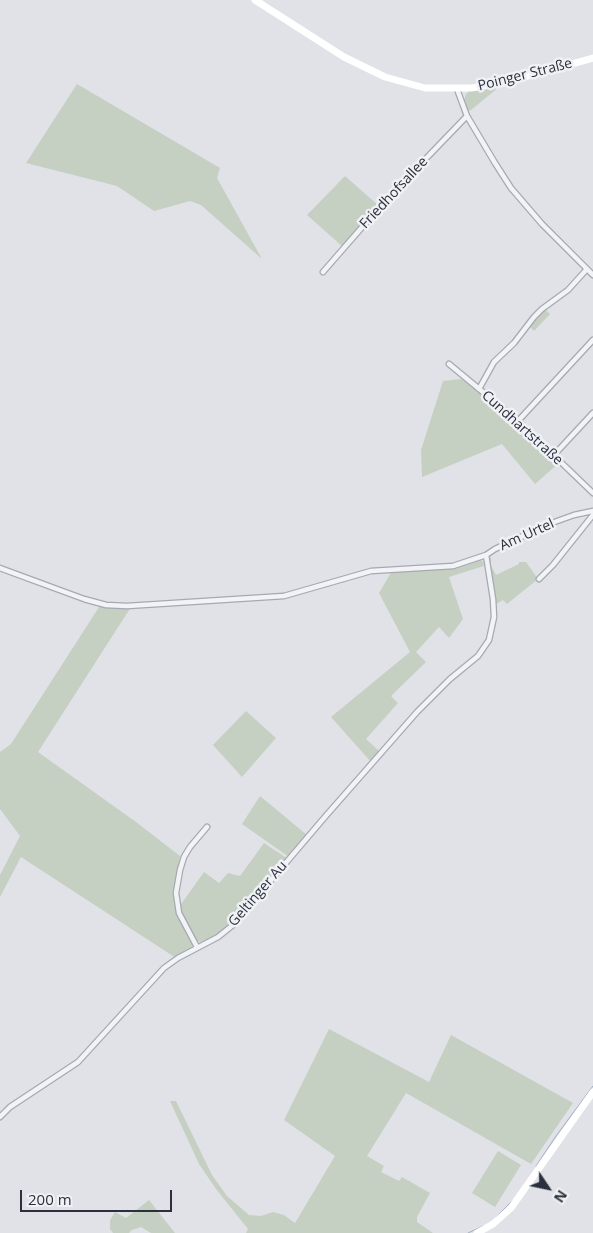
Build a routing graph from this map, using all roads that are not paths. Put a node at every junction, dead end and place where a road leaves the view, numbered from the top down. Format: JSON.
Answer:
{"nodes":[{"id":1,"x":256,"y":0,"type":"edge"},
{"id":2,"x":593,"y":58,"type":"edge"},
{"id":3,"x":457,"y":89,"type":"junction"},
{"id":4,"x":467,"y":116,"type":"junction"},
{"id":5,"x":587,"y":269,"type":"junction"},
{"id":6,"x":323,"y":272,"type":"dead end"},
{"id":7,"x":593,"y":275,"type":"edge"},
{"id":8,"x":593,"y":340,"type":"edge"},
{"id":9,"x":449,"y":364,"type":"dead end"},
{"id":10,"x":479,"y":389,"type":"junction"},
{"id":11,"x":593,"y":413,"type":"edge"},
{"id":12,"x":518,"y":422,"type":"junction"},
{"id":13,"x":553,"y":456,"type":"junction"},
{"id":14,"x":593,"y":493,"type":"edge"},
{"id":15,"x":593,"y":513,"type":"edge"},
{"id":16,"x":486,"y":555,"type":"junction"},
{"id":17,"x":0,"y":568,"type":"edge"},
{"id":18,"x":539,"y":578,"type":"dead end"},
{"id":19,"x":426,"y":703,"type":"joint"},
{"id":20,"x":207,"y":827,"type":"dead end"},
{"id":21,"x":197,"y":947,"type":"junction"},
{"id":22,"x":593,"y":1092,"type":"edge"},
{"id":23,"x":0,"y":1117,"type":"edge"},
{"id":24,"x":477,"y":1233,"type":"edge"}],
"edges":[{"from":1,"to":3,"type":"street","name":"Poinger Straße"},
{"from":2,"to":3,"type":"street","name":"Poinger Straße"},
{"from":3,"to":4,"type":"street"},
{"from":4,"to":5,"type":"street"},
{"from":4,"to":6,"type":"street","name":"Friedhofsallee"},
{"from":5,"to":7,"type":"street"},
{"from":5,"to":10,"type":"street"},
{"from":8,"to":12,"type":"street"},
{"from":9,"to":10,"type":"street","name":"Cundhartstraße"},
{"from":10,"to":12,"type":"street","name":"Cundhartstraße"},
{"from":11,"to":13,"type":"street"},
{"from":12,"to":13,"type":"street","name":"Cundhartstraße"},
{"from":13,"to":14,"type":"street","name":"Cundhartstraße"},
{"from":15,"to":16,"type":"street","name":"Am Urtel"},
{"from":15,"to":18,"type":"street"},
{"from":16,"to":17,"type":"street"},
{"from":16,"to":19,"type":"street","name":"Am Urtel"},
{"from":19,"to":21,"type":"street","name":"Geltinger Au"},
{"from":20,"to":21,"type":"street"},
{"from":21,"to":23,"type":"street","name":"Geltinger Au"},
{"from":22,"to":24,"type":"street"}]}
